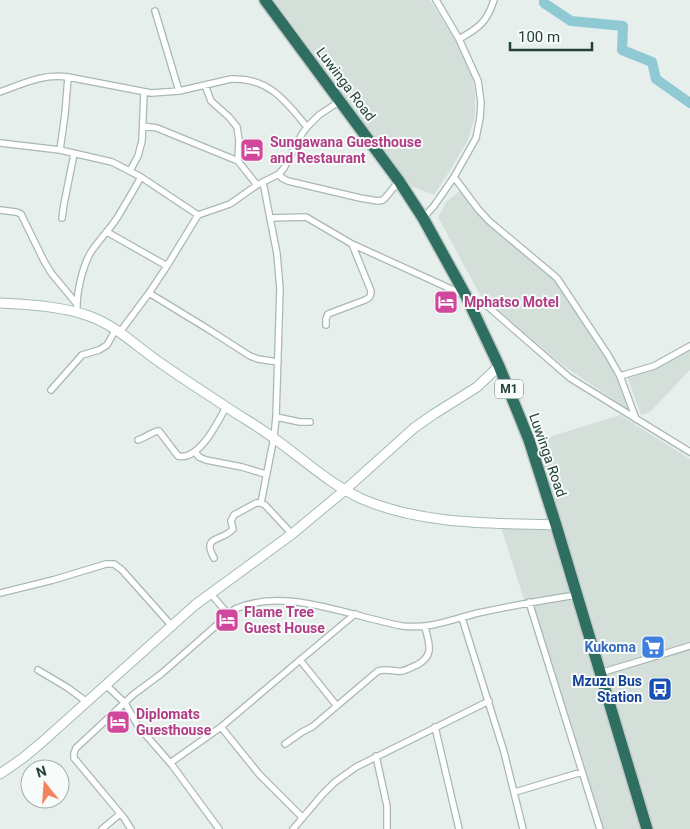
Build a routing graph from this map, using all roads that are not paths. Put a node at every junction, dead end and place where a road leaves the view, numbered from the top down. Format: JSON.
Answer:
{"nodes":[{"id":1,"x":265,"y":0,"type":"edge"},
{"id":2,"x":436,"y":0,"type":"edge"},
{"id":3,"x":494,"y":0,"type":"edge"},
{"id":4,"x":155,"y":11,"type":"dead end"},
{"id":5,"x":459,"y":39,"type":"junction"},
{"id":6,"x":68,"y":77,"type":"junction"},
{"id":7,"x":205,"y":84,"type":"junction"},
{"id":8,"x":0,"y":92,"type":"edge"},
{"id":9,"x":180,"y":92,"type":"junction"},
{"id":10,"x":144,"y":93,"type":"junction"},
{"id":11,"x":340,"y":100,"type":"junction"},
{"id":12,"x":143,"y":126,"type":"junction"},
{"id":13,"x":307,"y":126,"type":"junction"},
{"id":14,"x":0,"y":143,"type":"edge"},
{"id":15,"x":60,"y":150,"type":"junction"},
{"id":16,"x":74,"y":154,"type":"junction"},
{"id":17,"x":238,"y":161,"type":"junction"},
{"id":18,"x":130,"y":171,"type":"junction"},
{"id":19,"x":279,"y":174,"type":"junction"},
{"id":20,"x":141,"y":177,"type":"junction"},
{"id":21,"x":454,"y":177,"type":"junction"},
{"id":22,"x":398,"y":181,"type":"junction"},
{"id":23,"x":260,"y":184,"type":"junction"},
{"id":24,"x":0,"y":210,"type":"edge"},
{"id":25,"x":198,"y":215,"type":"junction"},
{"id":26,"x":62,"y":218,"type":"dead end"},
{"id":27,"x":270,"y":218,"type":"junction"},
{"id":28,"x":423,"y":218,"type":"junction"},
{"id":29,"x":107,"y":232,"type":"junction"},
{"id":30,"x":352,"y":244,"type":"junction"},
{"id":31,"x":167,"y":266,"type":"junction"},
{"id":32,"x":149,"y":293,"type":"junction"},
{"id":33,"x":468,"y":300,"type":"junction"},
{"id":34,"x":0,"y":303,"type":"edge"},
{"id":35,"x":77,"y":307,"type":"junction"},
{"id":36,"x":326,"y":325,"type":"dead end"},
{"id":37,"x":118,"y":330,"type":"junction"},
{"id":38,"x":690,"y":346,"type":"edge"},
{"id":39,"x":278,"y":362,"type":"junction"},
{"id":40,"x":500,"y":366,"type":"junction"},
{"id":41,"x":620,"y":376,"type":"junction"},
{"id":42,"x":51,"y":390,"type":"dead end"},
{"id":43,"x":226,"y":407,"type":"junction"},
{"id":44,"x":276,"y":417,"type":"junction"},
{"id":45,"x":636,"y":419,"type":"junction"},
{"id":46,"x":310,"y":422,"type":"dead end"},
{"id":47,"x":274,"y":437,"type":"junction"},
{"id":48,"x":138,"y":440,"type":"dead end"},
{"id":49,"x":195,"y":452,"type":"junction"},
{"id":50,"x":690,"y":452,"type":"edge"},
{"id":51,"x":266,"y":474,"type":"junction"},
{"id":52,"x":344,"y":490,"type":"junction"},
{"id":53,"x":261,"y":503,"type":"junction"},
{"id":54,"x":556,"y":526,"type":"junction"},
{"id":55,"x":292,"y":534,"type":"junction"},
{"id":56,"x":214,"y":558,"type":"dead end"},
{"id":57,"x":0,"y":592,"type":"edge"},
{"id":58,"x":210,"y":593,"type":"junction"},
{"id":59,"x":577,"y":596,"type":"junction"},
{"id":60,"x":529,"y":602,"type":"junction"},
{"id":61,"x":355,"y":614,"type":"junction"},
{"id":62,"x":229,"y":615,"type":"junction"},
{"id":63,"x":462,"y":618,"type":"junction"},
{"id":64,"x":171,"y":625,"type":"junction"},
{"id":65,"x":425,"y":627,"type":"junction"},
{"id":66,"x":690,"y":646,"type":"edge"},
{"id":67,"x":300,"y":660,"type":"junction"},
{"id":68,"x":38,"y":670,"type":"dead end"},
{"id":69,"x":600,"y":673,"type":"junction"},
{"id":70,"x":106,"y":685,"type":"junction"},
{"id":71,"x":489,"y":701,"type":"junction"},
{"id":72,"x":87,"y":702,"type":"junction"},
{"id":73,"x":125,"y":703,"type":"junction"},
{"id":74,"x":337,"y":706,"type":"junction"},
{"id":75,"x":221,"y":727,"type":"junction"},
{"id":76,"x":435,"y":727,"type":"junction"},
{"id":77,"x":285,"y":744,"type":"dead end"},
{"id":78,"x":376,"y":756,"type":"junction"},
{"id":79,"x":170,"y":763,"type":"junction"},
{"id":80,"x":582,"y":772,"type":"junction"},
{"id":81,"x":0,"y":774,"type":"edge"},
{"id":82,"x":515,"y":792,"type":"junction"},
{"id":83,"x":120,"y":814,"type":"junction"},
{"id":84,"x":302,"y":817,"type":"junction"},
{"id":85,"x":102,"y":829,"type":"edge"},
{"id":86,"x":131,"y":829,"type":"edge"},
{"id":87,"x":218,"y":829,"type":"edge"},
{"id":88,"x":294,"y":829,"type":"edge"},
{"id":89,"x":387,"y":829,"type":"edge"},
{"id":90,"x":459,"y":829,"type":"edge"},
{"id":91,"x":524,"y":829,"type":"edge"},
{"id":92,"x":600,"y":829,"type":"edge"},
{"id":93,"x":646,"y":829,"type":"edge"}],
"edges":[{"from":1,"to":11,"type":"highway","name":"Luwinga Road","number":"M1"},
{"from":2,"to":5,"type":"street"},
{"from":3,"to":5,"type":"street"},
{"from":4,"to":9,"type":"street"},
{"from":5,"to":21,"type":"street"},
{"from":6,"to":8,"type":"street"},
{"from":6,"to":10,"type":"street"},
{"from":6,"to":15,"type":"street"},
{"from":7,"to":9,"type":"street"},
{"from":7,"to":13,"type":"street"},
{"from":7,"to":17,"type":"street"},
{"from":9,"to":10,"type":"street"},
{"from":10,"to":12,"type":"street"},
{"from":11,"to":13,"type":"street"},
{"from":11,"to":22,"type":"highway","name":"Luwinga Road","number":"M1"},
{"from":12,"to":17,"type":"street"},
{"from":12,"to":18,"type":"street"},
{"from":13,"to":19,"type":"street"},
{"from":14,"to":15,"type":"street"},
{"from":15,"to":16,"type":"street"},
{"from":16,"to":18,"type":"street"},
{"from":16,"to":26,"type":"street"},
{"from":17,"to":23,"type":"street"},
{"from":18,"to":20,"type":"street"},
{"from":19,"to":22,"type":"street"},
{"from":19,"to":23,"type":"street"},
{"from":20,"to":25,"type":"street"},
{"from":20,"to":29,"type":"street"},
{"from":21,"to":28,"type":"street"},
{"from":21,"to":41,"type":"street"},
{"from":22,"to":28,"type":"highway","name":"Luwinga Road","number":"M1"},
{"from":23,"to":25,"type":"street"},
{"from":23,"to":27,"type":"street"},
{"from":24,"to":35,"type":"street"},
{"from":25,"to":31,"type":"street"},
{"from":27,"to":30,"type":"street"},
{"from":27,"to":39,"type":"street"},
{"from":28,"to":33,"type":"highway","name":"Luwinga Road","number":"M1"},
{"from":29,"to":31,"type":"street"},
{"from":29,"to":35,"type":"street"},
{"from":30,"to":33,"type":"street"},
{"from":30,"to":36,"type":"street"},
{"from":31,"to":32,"type":"street"},
{"from":32,"to":37,"type":"street"},
{"from":32,"to":39,"type":"street"},
{"from":33,"to":40,"type":"highway","name":"Luwinga Road","number":"M1"},
{"from":33,"to":45,"type":"street"},
{"from":34,"to":35,"type":"street"},
{"from":35,"to":37,"type":"street"},
{"from":37,"to":42,"type":"street"},
{"from":37,"to":43,"type":"street"},
{"from":38,"to":41,"type":"street"},
{"from":39,"to":44,"type":"street"},
{"from":40,"to":52,"type":"street"},
{"from":40,"to":54,"type":"highway","name":"Luwinga Road","number":"M1"},
{"from":41,"to":45,"type":"street"},
{"from":43,"to":47,"type":"street"},
{"from":43,"to":49,"type":"street"},
{"from":44,"to":46,"type":"street"},
{"from":44,"to":47,"type":"street"},
{"from":45,"to":50,"type":"street"},
{"from":47,"to":51,"type":"street"},
{"from":47,"to":52,"type":"street"},
{"from":48,"to":49,"type":"street"},
{"from":49,"to":51,"type":"street"},
{"from":51,"to":53,"type":"street"},
{"from":52,"to":54,"type":"street"},
{"from":52,"to":55,"type":"street"},
{"from":53,"to":55,"type":"street"},
{"from":53,"to":56,"type":"street"},
{"from":54,"to":59,"type":"highway","name":"Luwinga Road","number":"M1"},
{"from":55,"to":58,"type":"street"},
{"from":57,"to":64,"type":"street"},
{"from":58,"to":62,"type":"street"},
{"from":58,"to":64,"type":"street"},
{"from":59,"to":60,"type":"street"},
{"from":59,"to":69,"type":"highway","name":"Luwinga Road","number":"M1"},
{"from":60,"to":63,"type":"street"},
{"from":60,"to":80,"type":"street"},
{"from":61,"to":62,"type":"street"},
{"from":61,"to":65,"type":"street"},
{"from":61,"to":67,"type":"street"},
{"from":62,"to":73,"type":"street"},
{"from":63,"to":65,"type":"street"},
{"from":63,"to":71,"type":"street"},
{"from":64,"to":70,"type":"street"},
{"from":65,"to":74,"type":"street"},
{"from":66,"to":69,"type":"street"},
{"from":67,"to":74,"type":"street"},
{"from":67,"to":75,"type":"street"},
{"from":68,"to":72,"type":"street"},
{"from":69,"to":93,"type":"highway","name":"Luwinga Road","number":"M1"},
{"from":70,"to":72,"type":"street"},
{"from":70,"to":73,"type":"street"},
{"from":71,"to":76,"type":"street"},
{"from":71,"to":82,"type":"street"},
{"from":72,"to":81,"type":"street"},
{"from":73,"to":79,"type":"street"},
{"from":73,"to":83,"type":"street"},
{"from":74,"to":77,"type":"street"},
{"from":75,"to":79,"type":"street"},
{"from":75,"to":84,"type":"street"},
{"from":76,"to":78,"type":"street"},
{"from":76,"to":90,"type":"street"},
{"from":78,"to":84,"type":"street"},
{"from":78,"to":89,"type":"street"},
{"from":79,"to":87,"type":"street"},
{"from":80,"to":82,"type":"street"},
{"from":80,"to":92,"type":"street"},
{"from":82,"to":91,"type":"street"},
{"from":83,"to":85,"type":"street"},
{"from":83,"to":86,"type":"street"},
{"from":84,"to":88,"type":"street"}]}
